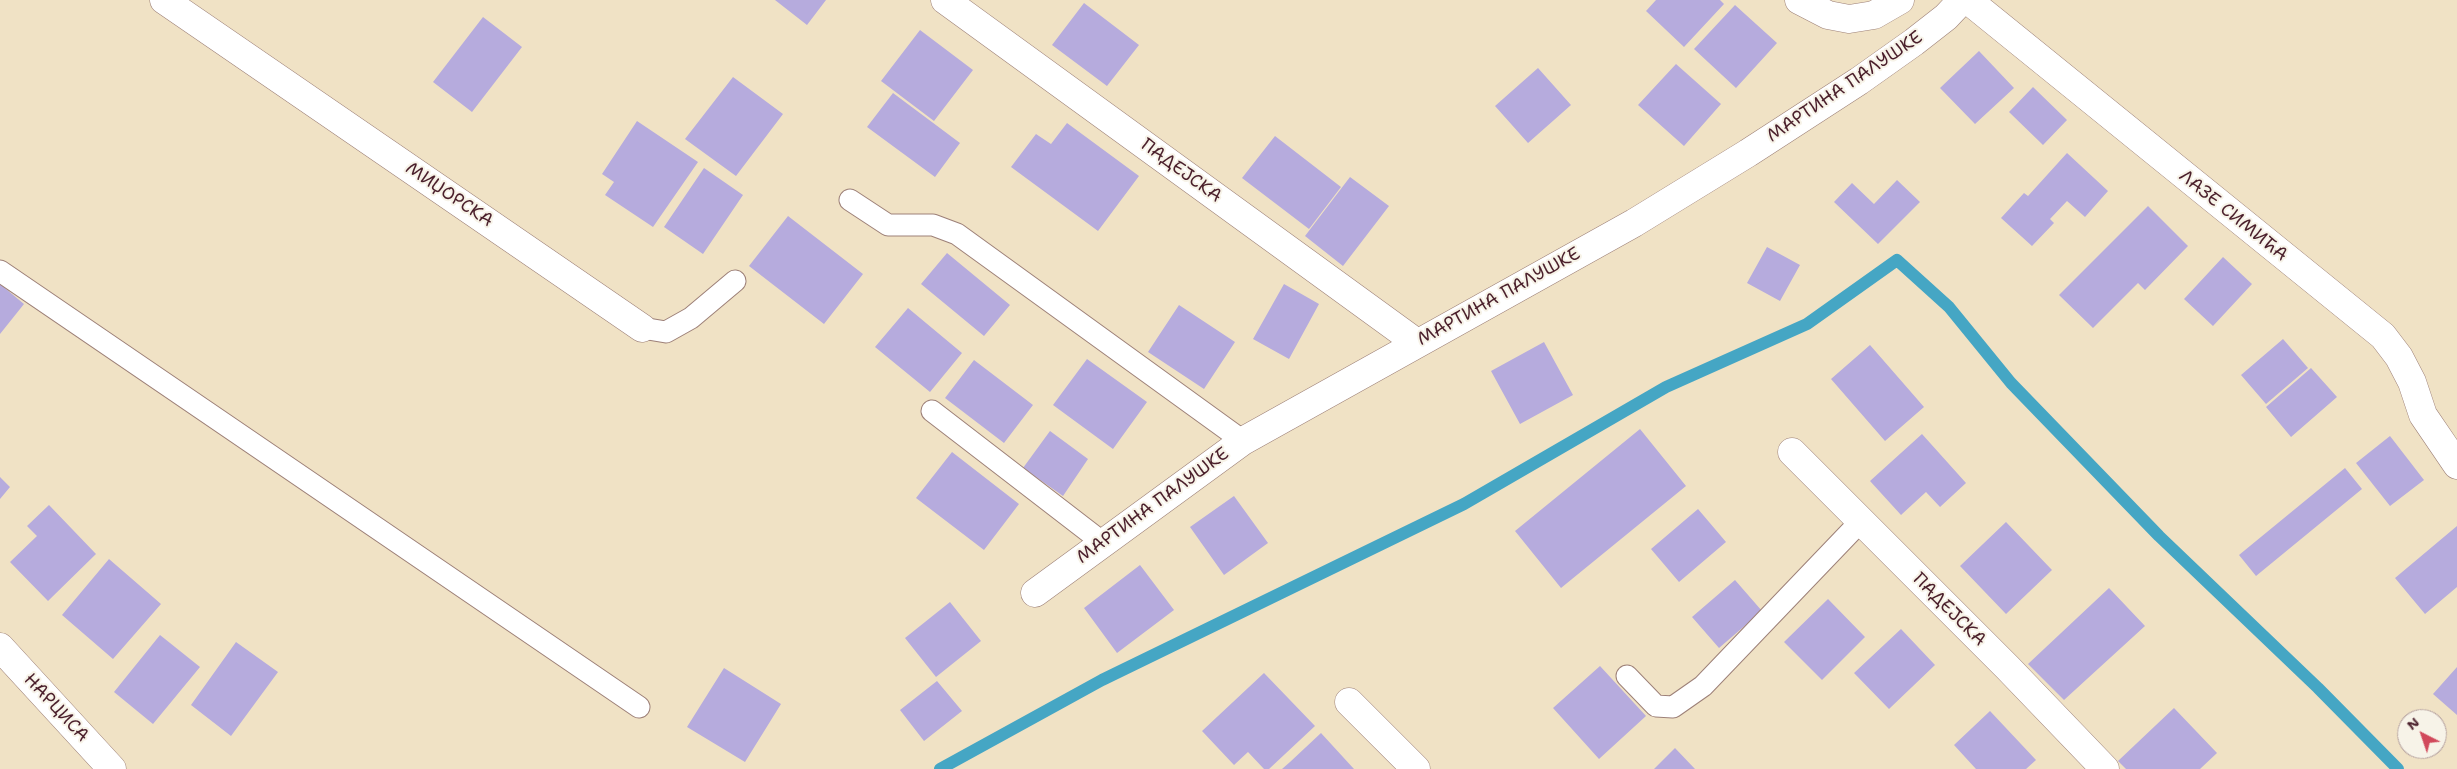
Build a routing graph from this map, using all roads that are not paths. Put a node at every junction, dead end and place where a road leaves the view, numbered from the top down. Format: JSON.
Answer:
{"nodes":[{"id":1,"x":164,"y":0,"type":"edge"},
{"id":2,"x":945,"y":0,"type":"edge"},
{"id":3,"x":1799,"y":0,"type":"edge"},
{"id":4,"x":1900,"y":0,"type":"edge"},
{"id":5,"x":1962,"y":0,"type":"edge"},
{"id":6,"x":1968,"y":0,"type":"edge"},
{"id":7,"x":850,"y":200,"type":"dead end"},
{"id":8,"x":0,"y":271,"type":"edge"},
{"id":9,"x":735,"y":281,"type":"dead end"},
{"id":10,"x":642,"y":328,"type":"joint"},
{"id":11,"x":1417,"y":343,"type":"junction"},
{"id":12,"x":932,"y":411,"type":"dead end"},
{"id":13,"x":1243,"y":442,"type":"junction"},
{"id":14,"x":1792,"y":452,"type":"dead end"},
{"id":15,"x":2457,"y":465,"type":"edge"},
{"id":16,"x":1860,"y":521,"type":"junction"},
{"id":17,"x":1102,"y":542,"type":"junction"},
{"id":18,"x":1035,"y":593,"type":"dead end"},
{"id":19,"x":0,"y":647,"type":"edge"},
{"id":20,"x":1626,"y":676,"type":"dead end"},
{"id":21,"x":1349,"y":702,"type":"dead end"},
{"id":22,"x":639,"y":707,"type":"dead end"},
{"id":23,"x":112,"y":769,"type":"edge"},
{"id":24,"x":1416,"y":769,"type":"edge"},
{"id":25,"x":2105,"y":769,"type":"edge"}],
"edges":[{"from":1,"to":10,"type":"street","name":"МИЏОРСКА"},
{"from":2,"to":11,"type":"street","name":"ПАДЕЈСКА"},
{"from":3,"to":4,"type":"street"},
{"from":5,"to":11,"type":"street","name":"МАРТИНА ПАЛУШКЕ"},
{"from":6,"to":15,"type":"street","name":"ЛАЗЕ СИМИЋА"},
{"from":7,"to":13,"type":"lane"},
{"from":8,"to":22,"type":"lane"},
{"from":9,"to":10,"type":"lane","name":"МИЏОРСКА"},
{"from":11,"to":13,"type":"street","name":"МАРТИНА ПАЛУШКЕ"},
{"from":12,"to":17,"type":"lane"},
{"from":13,"to":17,"type":"street","name":"МАРТИНА ПАЛУШКЕ"},
{"from":14,"to":16,"type":"street","name":"ПАДЕЈСКА"},
{"from":16,"to":20,"type":"lane"},
{"from":16,"to":25,"type":"street","name":"ПАДЕЈСКА"},
{"from":17,"to":18,"type":"street","name":"МАРТИНА ПАЛУШКЕ"},
{"from":19,"to":23,"type":"street","name":"НАРЦИСА"},
{"from":21,"to":24,"type":"street"}]}
